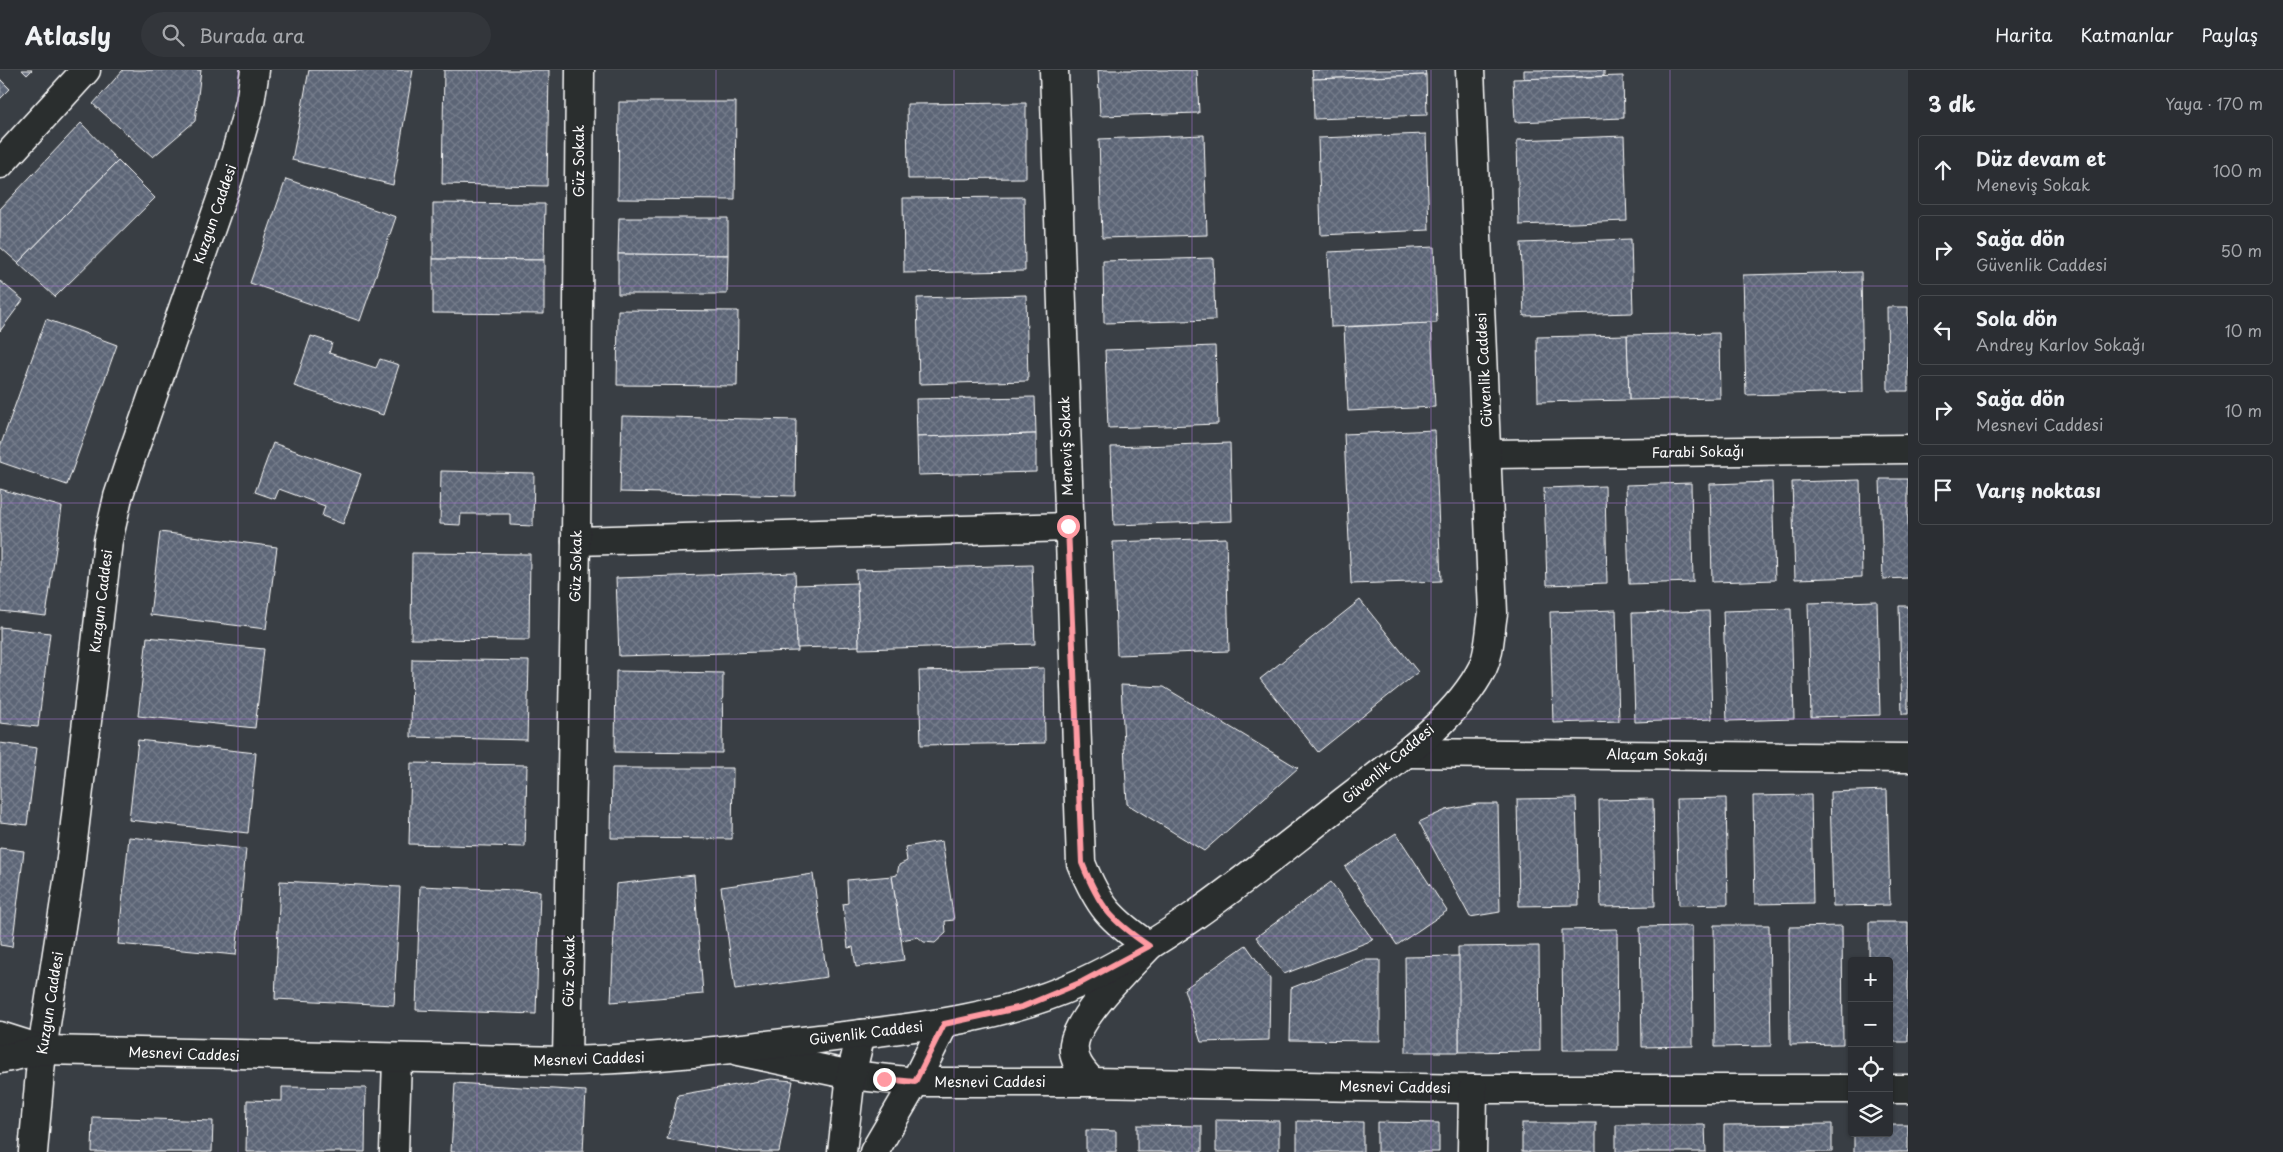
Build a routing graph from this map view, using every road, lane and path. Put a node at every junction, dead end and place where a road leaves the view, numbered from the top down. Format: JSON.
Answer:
{"nodes":[{"id":1,"x":86,"y":70,"type":"edge"},
{"id":2,"x":255,"y":70,"type":"edge"},
{"id":3,"x":580,"y":70,"type":"edge"},
{"id":4,"x":1054,"y":70,"type":"edge"},
{"id":5,"x":1470,"y":70,"type":"edge"},
{"id":6,"x":0,"y":164,"type":"edge"},
{"id":7,"x":1908,"y":449,"type":"edge"},
{"id":8,"x":1488,"y":454,"type":"junction"},
{"id":9,"x":1068,"y":526,"type":"junction"},
{"id":10,"x":576,"y":541,"type":"junction"},
{"id":11,"x":1406,"y":753,"type":"junction"},
{"id":12,"x":1908,"y":758,"type":"edge"},
{"id":13,"x":1149,"y":946,"type":"junction"},
{"id":14,"x":944,"y":1024,"type":"junction"},
{"id":15,"x":861,"y":1034,"type":"junction"},
{"id":16,"x":0,"y":1036,"type":"edge"},
{"id":17,"x":732,"y":1049,"type":"junction"},
{"id":18,"x":42,"y":1050,"type":"junction"},
{"id":19,"x":0,"y":1059,"type":"edge"},
{"id":20,"x":397,"y":1059,"type":"junction"},
{"id":21,"x":567,"y":1061,"type":"junction"},
{"id":22,"x":851,"y":1075,"type":"junction"},
{"id":23,"x":915,"y":1082,"type":"junction"},
{"id":24,"x":1092,"y":1082,"type":"junction"},
{"id":25,"x":1473,"y":1089,"type":"junction"},
{"id":26,"x":1848,"y":1089,"type":"edge"},
{"id":27,"x":1893,"y":1089,"type":"edge"},
{"id":28,"x":1908,"y":1089,"type":"edge"},
{"id":29,"x":33,"y":1152,"type":"edge"},
{"id":30,"x":394,"y":1152,"type":"edge"},
{"id":31,"x":842,"y":1152,"type":"edge"},
{"id":32,"x":874,"y":1152,"type":"edge"},
{"id":33,"x":1472,"y":1152,"type":"edge"}],
"edges":[{"from":1,"to":6,"type":"street"},
{"from":2,"to":18,"type":"street","name":"Kuzgun Caddesi"},
{"from":3,"to":10,"type":"street","name":"Güz Sokak"},
{"from":4,"to":9,"type":"street","name":"Meneviş Sokak"},
{"from":5,"to":8,"type":"street","name":"Güvenlik Caddesi"},
{"from":7,"to":8,"type":"street","name":"Farabi Sokağı"},
{"from":8,"to":11,"type":"street","name":"Güvenlik Caddesi"},
{"from":9,"to":10,"type":"street"},
{"from":9,"to":13,"type":"street","name":"Meneviş Sokak"},
{"from":10,"to":21,"type":"street","name":"Güz Sokak"},
{"from":11,"to":12,"type":"street","name":"Alaçam Sokağı"},
{"from":11,"to":13,"type":"street","name":"Güvenlik Caddesi"},
{"from":13,"to":14,"type":"street","name":"Güvenlik Caddesi"},
{"from":13,"to":24,"type":"street"},
{"from":14,"to":15,"type":"street","name":"Güvenlik Caddesi"},
{"from":14,"to":23,"type":"street"},
{"from":15,"to":17,"type":"street","name":"Güvenlik Caddesi"},
{"from":15,"to":22,"type":"street"},
{"from":16,"to":18,"type":"street","name":"Mesnevi Caddesi"},
{"from":17,"to":21,"type":"street","name":"Mesnevi Caddesi"},
{"from":17,"to":22,"type":"street","name":"Mesnevi Caddesi"},
{"from":18,"to":19,"type":"street","name":"Mesnevi Caddesi"},
{"from":18,"to":20,"type":"street","name":"Mesnevi Caddesi"},
{"from":18,"to":29,"type":"street","name":"Kuzgun Caddesi"},
{"from":20,"to":21,"type":"street","name":"Mesnevi Caddesi"},
{"from":20,"to":30,"type":"street"},
{"from":22,"to":23,"type":"street","name":"Mesnevi Caddesi"},
{"from":22,"to":31,"type":"street"},
{"from":23,"to":24,"type":"street","name":"Mesnevi Caddesi"},
{"from":23,"to":32,"type":"street"},
{"from":24,"to":25,"type":"street","name":"Mesnevi Caddesi"},
{"from":25,"to":26,"type":"street","name":"Mesnevi Caddesi"},
{"from":25,"to":33,"type":"street"},
{"from":27,"to":28,"type":"street"}]}
